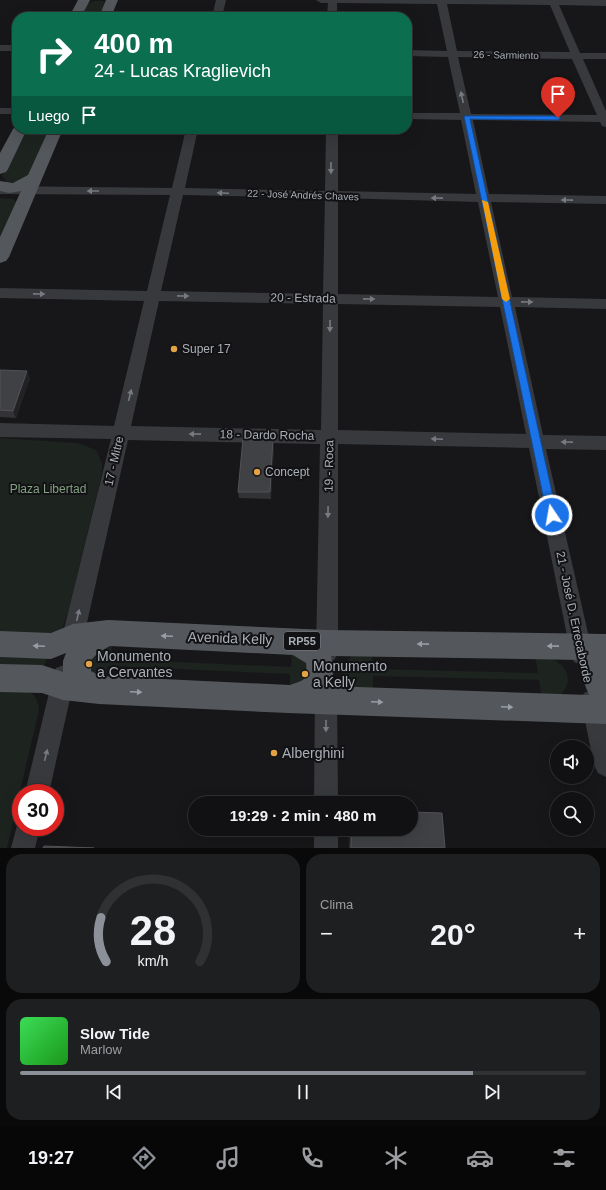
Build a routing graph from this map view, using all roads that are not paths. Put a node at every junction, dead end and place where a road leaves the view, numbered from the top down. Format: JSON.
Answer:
{"nodes":[{"id":1,"x":221,"y":0,"type":"edge"},
{"id":2,"x":321,"y":0,"type":"edge"},
{"id":3,"x":333,"y":0,"type":"edge"},
{"id":4,"x":85,"y":1,"type":"edge"},
{"id":5,"x":442,"y":1,"type":"edge"},
{"id":6,"x":553,"y":1,"type":"edge"},
{"id":7,"x":109,"y":2,"type":"edge"},
{"id":8,"x":606,"y":3,"type":"edge"},
{"id":9,"x":78,"y":12,"type":"edge"},
{"id":10,"x":106,"y":12,"type":"edge"},
{"id":11,"x":218,"y":12,"type":"edge"},
{"id":12,"x":332,"y":12,"type":"edge"},
{"id":13,"x":0,"y":48,"type":"edge"},
{"id":14,"x":12,"y":48,"type":"edge"},
{"id":15,"x":412,"y":53,"type":"edge"},
{"id":16,"x":453,"y":54,"type":"junction"},
{"id":17,"x":576,"y":55,"type":"junction"},
{"id":18,"x":606,"y":56,"type":"edge"},
{"id":19,"x":0,"y":111,"type":"edge"},
{"id":20,"x":12,"y":111,"type":"edge"},
{"id":21,"x":412,"y":116,"type":"edge"},
{"id":22,"x":467,"y":117,"type":"junction"},
{"id":23,"x":605,"y":121,"type":"edge"},
{"id":24,"x":18,"y":134,"type":"edge"},
{"id":25,"x":54,"y":134,"type":"edge"},
{"id":26,"x":191,"y":134,"type":"edge"},
{"id":27,"x":332,"y":134,"type":"edge"},
{"id":28,"x":0,"y":169,"type":"edge"},
{"id":29,"x":32,"y":184,"type":"junction"},
{"id":30,"x":0,"y":186,"type":"edge"},
{"id":31,"x":0,"y":190,"type":"edge"},
{"id":32,"x":178,"y":191,"type":"junction"},
{"id":33,"x":331,"y":196,"type":"junction"},
{"id":34,"x":484,"y":198,"type":"junction"},
{"id":35,"x":606,"y":200,"type":"edge"},
{"id":36,"x":0,"y":257,"type":"edge"},
{"id":37,"x":0,"y":293,"type":"edge"},
{"id":38,"x":154,"y":296,"type":"junction"},
{"id":39,"x":331,"y":298,"type":"junction"},
{"id":40,"x":506,"y":302,"type":"junction"},
{"id":41,"x":606,"y":304,"type":"edge"},
{"id":42,"x":0,"y":430,"type":"edge"},
{"id":43,"x":120,"y":433,"type":"junction"},
{"id":44,"x":329,"y":436,"type":"junction"},
{"id":45,"x":536,"y":442,"type":"junction"},
{"id":46,"x":606,"y":443,"type":"edge"},
{"id":47,"x":108,"y":633,"type":"junction"},
{"id":48,"x":74,"y":637,"type":"junction"},
{"id":49,"x":291,"y":641,"type":"junction"},
{"id":50,"x":327,"y":643,"type":"junction"},
{"id":51,"x":0,"y":644,"type":"edge"},
{"id":52,"x":598,"y":649,"type":"edge"},
{"id":53,"x":0,"y":678,"type":"edge"},
{"id":54,"x":62,"y":686,"type":"junction"},
{"id":55,"x":99,"y":690,"type":"junction"},
{"id":56,"x":288,"y":699,"type":"junction"},
{"id":57,"x":326,"y":700,"type":"junction"},
{"id":58,"x":602,"y":705,"type":"edge"},
{"id":59,"x":606,"y":765,"type":"edge"},
{"id":60,"x":38,"y":784,"type":"edge"},
{"id":61,"x":326,"y":796,"type":"edge"},
{"id":62,"x":26,"y":836,"type":"edge"},
{"id":63,"x":326,"y":836,"type":"edge"},
{"id":64,"x":23,"y":848,"type":"edge"},
{"id":65,"x":326,"y":848,"type":"edge"}],
"edges":[{"from":1,"to":11,"type":"street"},
{"from":2,"to":3,"type":"street"},
{"from":3,"to":5,"type":"street"},
{"from":3,"to":12,"type":"street"},
{"from":4,"to":9,"type":"main road"},
{"from":5,"to":6,"type":"street"},
{"from":5,"to":16,"type":"street","name":"21 - José D. Errecaborde"},
{"from":6,"to":8,"type":"street"},
{"from":6,"to":17,"type":"street"},
{"from":7,"to":10,"type":"main road"},
{"from":13,"to":14,"type":"street"},
{"from":15,"to":16,"type":"street","name":"26 - Sarmiento"},
{"from":16,"to":17,"type":"street","name":"26 - Sarmiento"},
{"from":22,"to":16,"type":"street","name":"21 - José D. Errecaborde","one_way":true},
{"from":17,"to":18,"type":"street","name":"26 - Sarmiento"},
{"from":17,"to":23,"type":"street"},
{"from":19,"to":20,"type":"street"},
{"from":21,"to":22,"type":"street"},
{"from":22,"to":23,"type":"street"},
{"from":22,"to":34,"type":"street","name":"21 - José D. Errecaborde"},
{"from":24,"to":28,"type":"main road"},
{"from":25,"to":29,"type":"main road"},
{"from":26,"to":32,"type":"street","name":"17 - Mitre"},
{"from":27,"to":33,"type":"street","name":"19 - Roca","one_way":true},
{"from":29,"to":30,"type":"main road"},
{"from":29,"to":31,"type":"street","name":"22 - José Andrés Chaves"},
{"from":32,"to":29,"type":"street","name":"22 - José Andrés Chaves","one_way":true},
{"from":29,"to":36,"type":"main road"},
{"from":33,"to":32,"type":"street","name":"22 - José Andrés Chaves","one_way":true},
{"from":32,"to":38,"type":"street","name":"17 - Mitre"},
{"from":34,"to":33,"type":"street","name":"22 - José Andrés Chaves","one_way":true},
{"from":33,"to":39,"type":"street","name":"19 - Roca"},
{"from":35,"to":34,"type":"street","name":"22 - José Andrés Chaves","one_way":true},
{"from":34,"to":40,"type":"street","name":"21 - José D. Errecaborde"},
{"from":37,"to":38,"type":"street","name":"20 - Estrada","one_way":true},
{"from":38,"to":39,"type":"street","name":"20 - Estrada","one_way":true},
{"from":43,"to":38,"type":"street","name":"17 - Mitre","one_way":true},
{"from":39,"to":40,"type":"street","name":"20 - Estrada","one_way":true},
{"from":39,"to":44,"type":"street","name":"19 - Roca","one_way":true},
{"from":40,"to":41,"type":"street","name":"20 - Estrada","one_way":true},
{"from":40,"to":45,"type":"street","name":"21 - José D. Errecaborde"},
{"from":42,"to":43,"type":"street","name":"18 - Dardo Rocha"},
{"from":44,"to":43,"type":"street","name":"18 - Dardo Rocha","one_way":true},
{"from":48,"to":43,"type":"street","name":"17 - Mitre","one_way":true},
{"from":45,"to":44,"type":"street","name":"18 - Dardo Rocha","one_way":true},
{"from":44,"to":50,"type":"street","name":"19 - Roca","one_way":true},
{"from":46,"to":45,"type":"street","name":"18 - Dardo Rocha","one_way":true},
{"from":45,"to":52,"type":"street","name":"21 - José D. Errecaborde"},
{"from":47,"to":48,"type":"main road","name":"Avenida Kelly","number":"RP55"},
{"from":49,"to":47,"type":"main road","name":"Avenida Kelly","number":"RP55","one_way":true},
{"from":47,"to":55,"type":"main road"},
{"from":48,"to":51,"type":"main road","name":"Avenida Kelly","number":"RP55","one_way":true},
{"from":48,"to":54,"type":"street","name":"17 - Mitre"},
{"from":49,"to":50,"type":"main road","name":"Avenida Kelly","number":"RP55"},
{"from":49,"to":56,"type":"main road"},
{"from":52,"to":50,"type":"main road","name":"Avenida Kelly","number":"RP55","one_way":true},
{"from":50,"to":57,"type":"street","name":"19 - Roca"},
{"from":52,"to":58,"type":"main road"},
{"from":53,"to":54,"type":"main road"},
{"from":54,"to":55,"type":"main road"},
{"from":60,"to":54,"type":"street","name":"17 - Mitre","one_way":true},
{"from":55,"to":56,"type":"main road","one_way":true},
{"from":56,"to":57,"type":"main road"},
{"from":57,"to":58,"type":"main road","one_way":true},
{"from":57,"to":61,"type":"street","name":"19 - Roca","one_way":true},
{"from":58,"to":59,"type":"street"},
{"from":62,"to":64,"type":"street"},
{"from":63,"to":65,"type":"street"}]}
